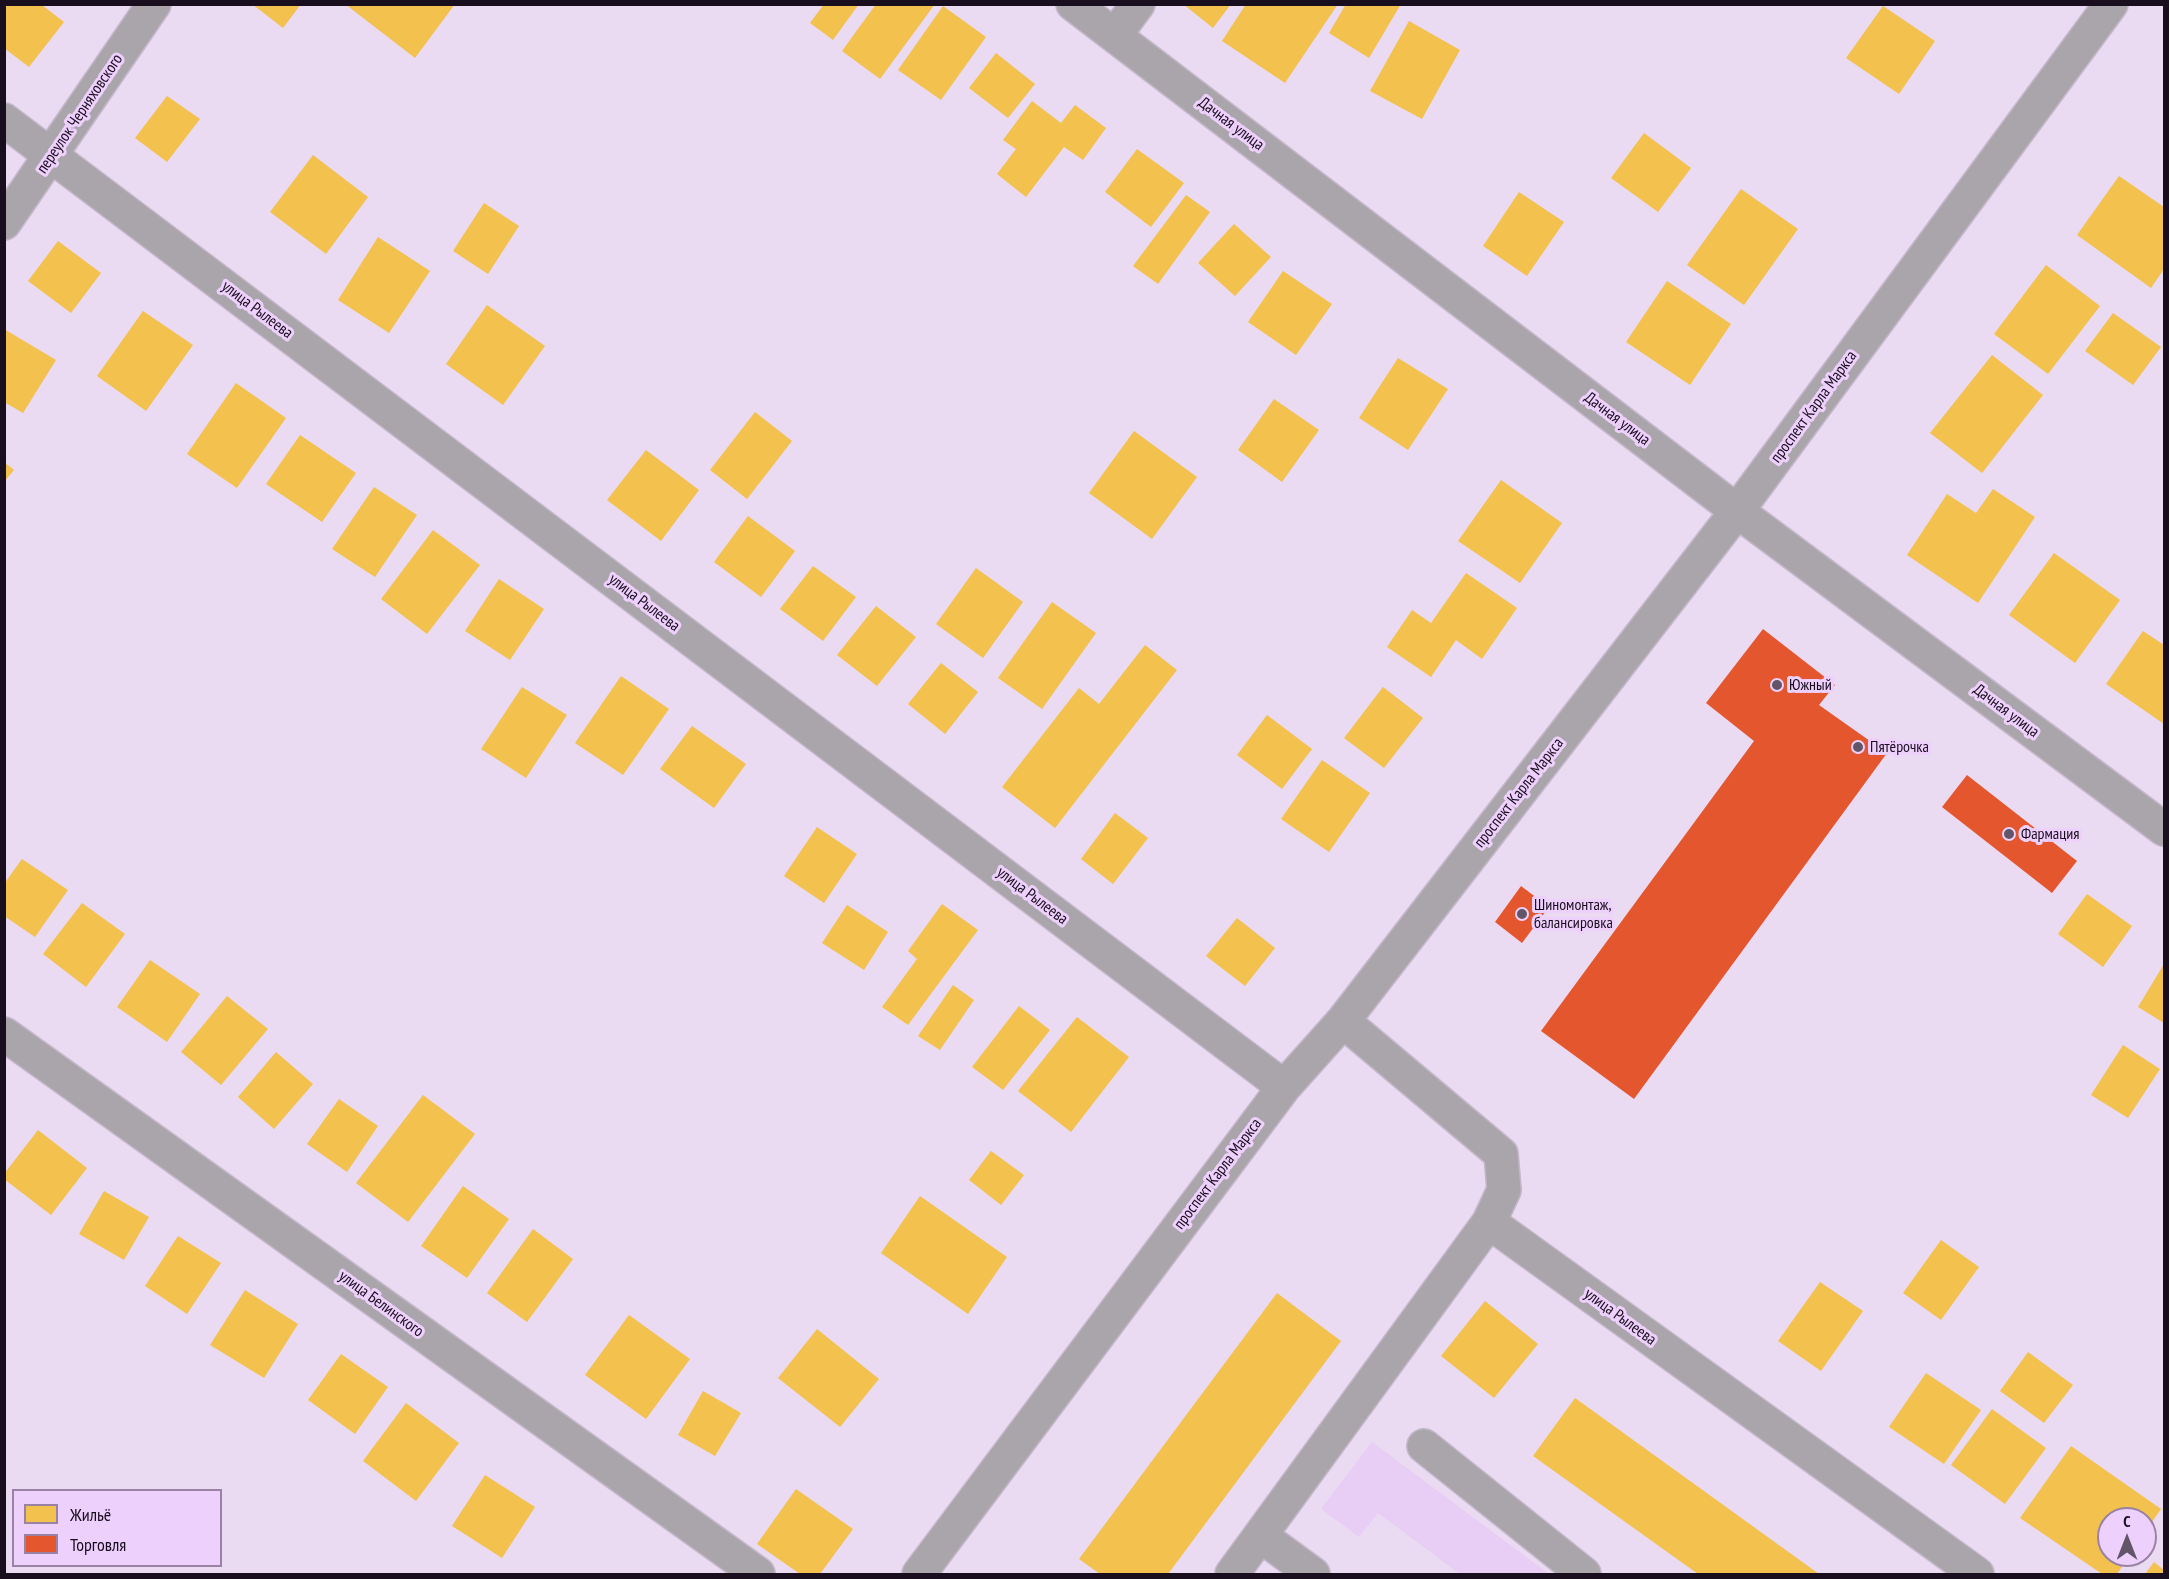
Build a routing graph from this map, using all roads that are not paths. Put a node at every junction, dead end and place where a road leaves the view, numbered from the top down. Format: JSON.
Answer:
{"nodes":[{"id":1,"x":154,"y":4,"type":"edge"},
{"id":2,"x":1073,"y":4,"type":"edge"},
{"id":3,"x":1138,"y":4,"type":"edge"},
{"id":4,"x":2111,"y":4,"type":"edge"},
{"id":5,"x":1115,"y":35,"type":"junction"},
{"id":6,"x":4,"y":120,"type":"edge"},
{"id":7,"x":52,"y":155,"type":"junction"},
{"id":8,"x":4,"y":224,"type":"edge"},
{"id":9,"x":1737,"y":511,"type":"junction"},
{"id":10,"x":2164,"y":829,"type":"edge"},
{"id":11,"x":1342,"y":1021,"type":"junction"},
{"id":12,"x":4,"y":1034,"type":"edge"},
{"id":13,"x":1284,"y":1087,"type":"junction"},
{"id":14,"x":1489,"y":1222,"type":"junction"},
{"id":15,"x":1424,"y":1446,"type":"dead end"},
{"id":16,"x":1262,"y":1536,"type":"junction"},
{"id":17,"x":930,"y":1571,"type":"edge"},
{"id":18,"x":758,"y":1575,"type":"edge"},
{"id":19,"x":1232,"y":1575,"type":"edge"},
{"id":20,"x":1313,"y":1575,"type":"edge"},
{"id":21,"x":1584,"y":1575,"type":"edge"},
{"id":22,"x":1977,"y":1575,"type":"edge"}],
"edges":[{"from":1,"to":7,"type":"street","name":"переулок Черняховского"},
{"from":2,"to":5,"type":"street","name":"Дачная улица"},
{"from":3,"to":5,"type":"street"},
{"from":4,"to":9,"type":"street","name":"проспект Карла Маркса"},
{"from":5,"to":9,"type":"street","name":"Дачная улица"},
{"from":6,"to":7,"type":"street","name":"улица Рылеева"},
{"from":7,"to":8,"type":"street","name":"переулок Черняховского"},
{"from":7,"to":13,"type":"street","name":"улица Рылеева"},
{"from":9,"to":10,"type":"street","name":"Дачная улица"},
{"from":9,"to":11,"type":"street","name":"проспект Карла Маркса"},
{"from":11,"to":13,"type":"street","name":"проспект Карла Маркса"},
{"from":11,"to":14,"type":"street"},
{"from":12,"to":18,"type":"street","name":"улица Белинского"},
{"from":13,"to":17,"type":"street","name":"проспект Карла Маркса"},
{"from":14,"to":16,"type":"street"},
{"from":14,"to":22,"type":"street","name":"улица Рылеева"},
{"from":15,"to":21,"type":"street"},
{"from":16,"to":19,"type":"street"},
{"from":16,"to":20,"type":"street"}]}
